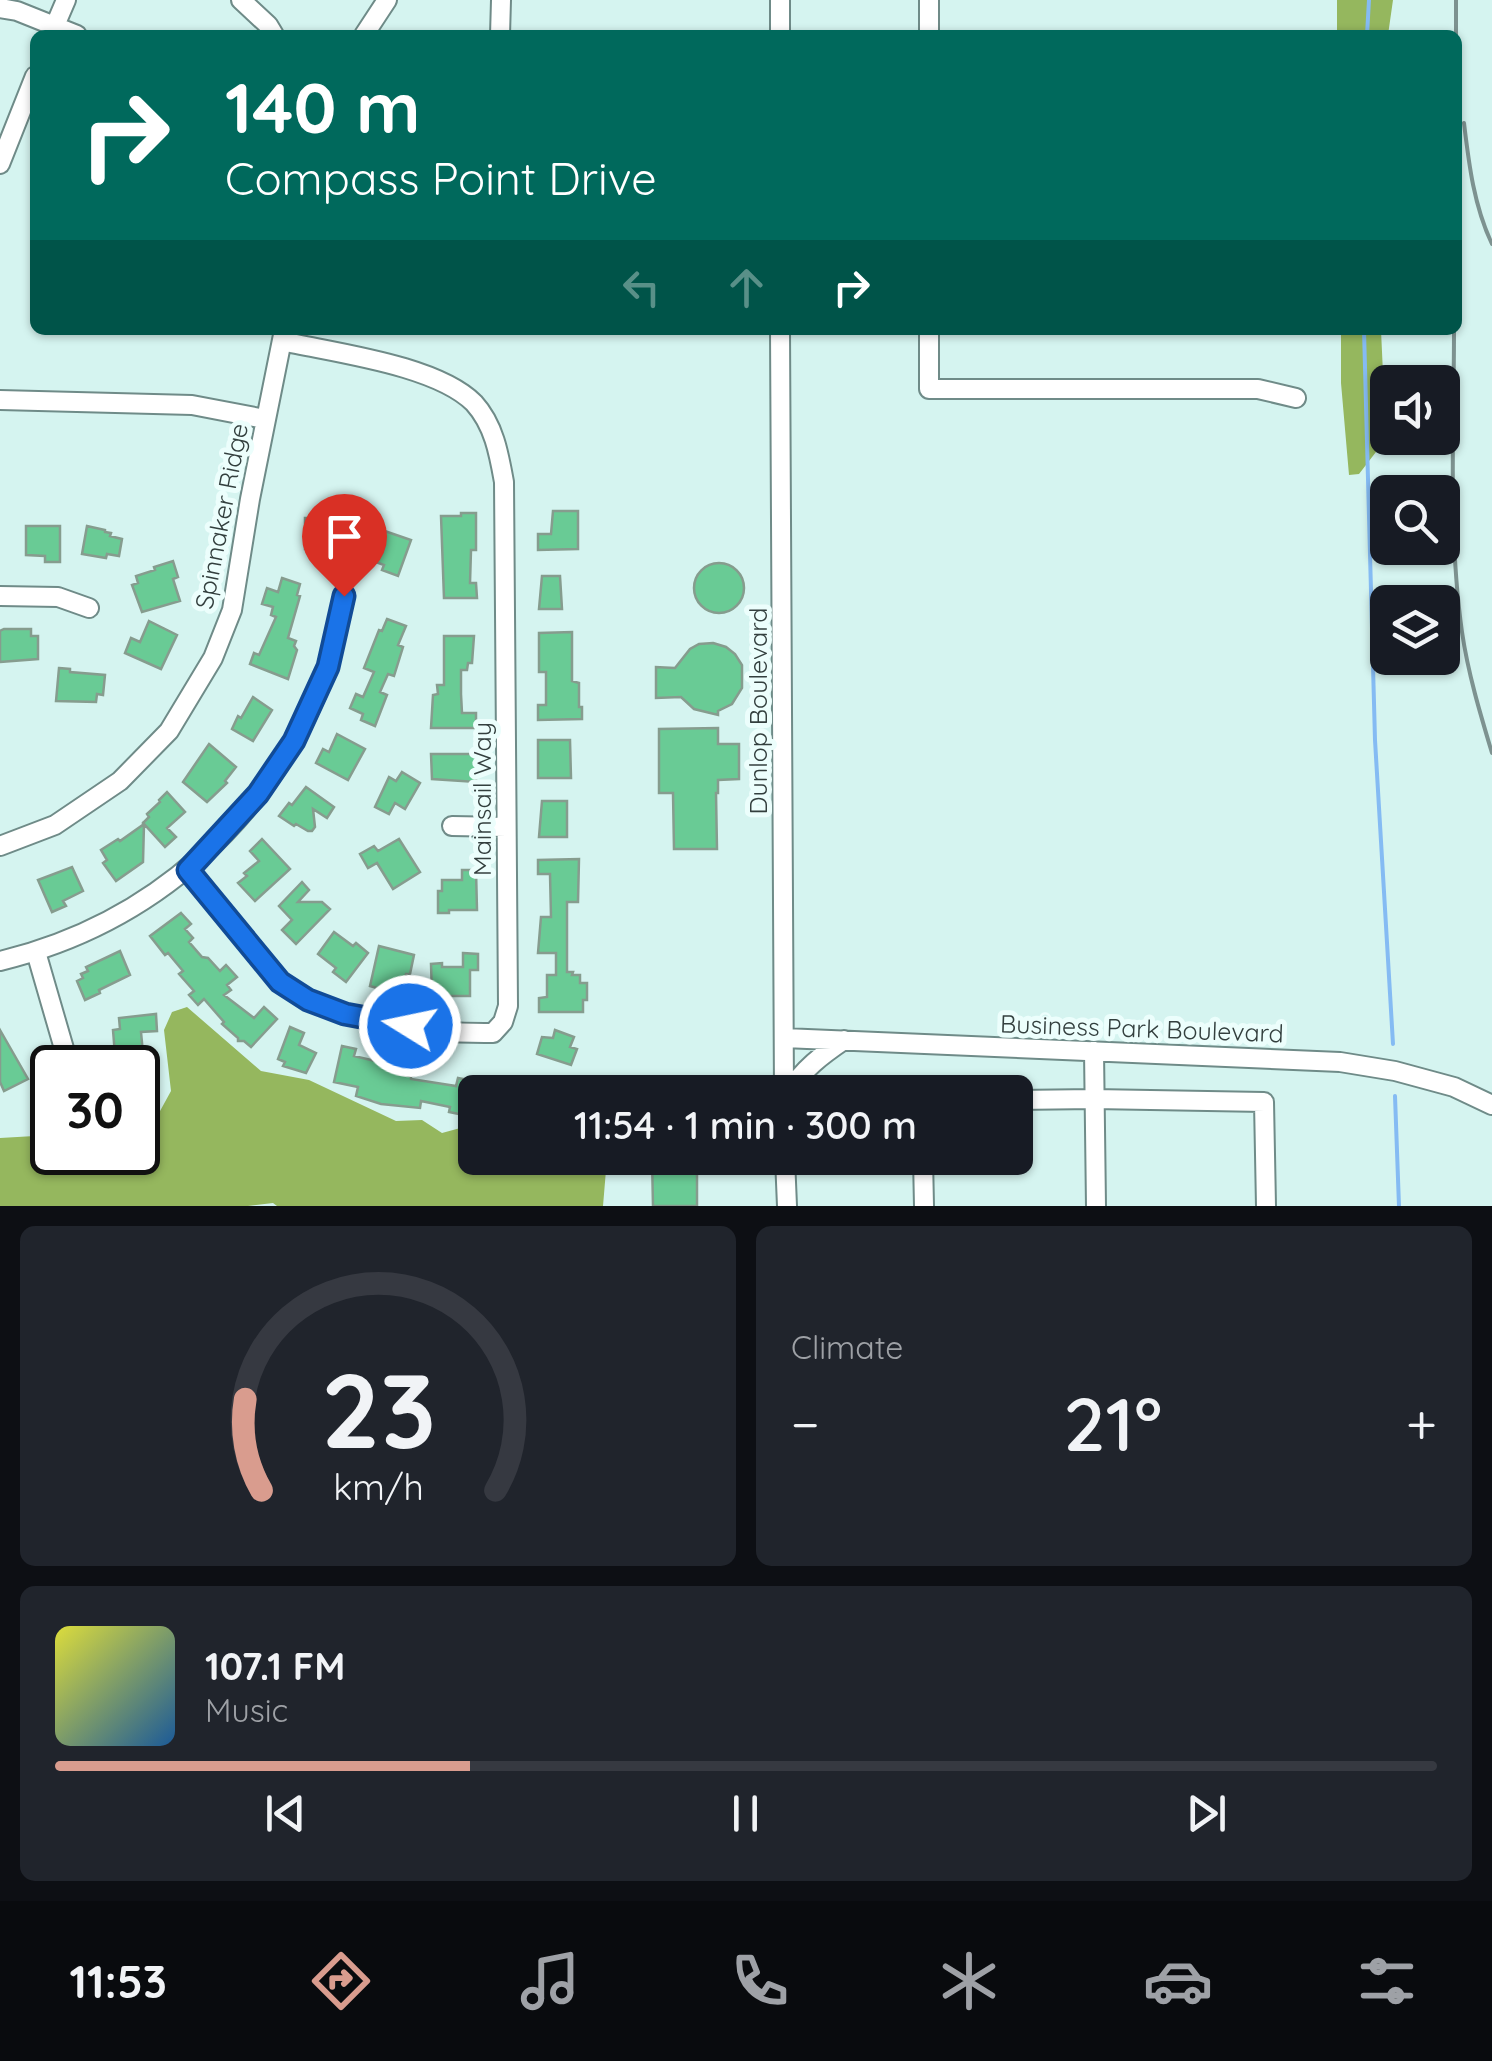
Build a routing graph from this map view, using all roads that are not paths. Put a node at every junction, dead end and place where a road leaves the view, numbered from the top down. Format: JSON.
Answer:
{"nodes":[{"id":1,"x":66,"y":0,"type":"edge"},
{"id":2,"x":241,"y":0,"type":"edge"},
{"id":3,"x":387,"y":0,"type":"edge"},
{"id":4,"x":501,"y":0,"type":"edge"},
{"id":5,"x":780,"y":0,"type":"edge"},
{"id":6,"x":929,"y":0,"type":"edge"},
{"id":7,"x":0,"y":8,"type":"edge"},
{"id":8,"x":53,"y":30,"type":"edge"},
{"id":9,"x":271,"y":30,"type":"edge"},
{"id":10,"x":367,"y":30,"type":"edge"},
{"id":11,"x":500,"y":30,"type":"edge"},
{"id":12,"x":780,"y":30,"type":"edge"},
{"id":13,"x":929,"y":30,"type":"edge"},
{"id":14,"x":30,"y":89,"type":"edge"},
{"id":15,"x":0,"y":164,"type":"edge"},
{"id":16,"x":780,"y":335,"type":"edge"},
{"id":17,"x":929,"y":335,"type":"edge"},
{"id":18,"x":283,"y":336,"type":"edge"},
{"id":19,"x":1296,"y":398,"type":"dead end"},
{"id":20,"x":0,"y":400,"type":"edge"},
{"id":21,"x":265,"y":419,"type":"junction"},
{"id":22,"x":0,"y":596,"type":"edge"},
{"id":23,"x":344,"y":596,"type":"dead end"},
{"id":24,"x":89,"y":608,"type":"dead end"},
{"id":25,"x":452,"y":826,"type":"dead end"},
{"id":26,"x":506,"y":827,"type":"junction"},
{"id":27,"x":0,"y":846,"type":"edge"},
{"id":28,"x":188,"y":870,"type":"junction"},
{"id":29,"x":36,"y":952,"type":"junction"},
{"id":30,"x":0,"y":961,"type":"edge"},
{"id":31,"x":784,"y":1038,"type":"junction"},
{"id":32,"x":844,"y":1040,"type":"junction"},
{"id":33,"x":63,"y":1045,"type":"edge"},
{"id":34,"x":1094,"y":1051,"type":"junction"},
{"id":35,"x":785,"y":1075,"type":"edge"},
{"id":36,"x":800,"y":1075,"type":"edge"},
{"id":37,"x":1094,"y":1099,"type":"junction"},
{"id":38,"x":1033,"y":1100,"type":"edge"},
{"id":39,"x":1492,"y":1104,"type":"edge"},
{"id":40,"x":786,"y":1175,"type":"edge"},
{"id":41,"x":923,"y":1175,"type":"edge"},
{"id":42,"x":787,"y":1206,"type":"edge"},
{"id":43,"x":924,"y":1206,"type":"edge"},
{"id":44,"x":1096,"y":1206,"type":"edge"},
{"id":45,"x":1266,"y":1206,"type":"edge"}],
"edges":[{"from":1,"to":8,"type":"street"},
{"from":2,"to":9,"type":"street"},
{"from":3,"to":10,"type":"street"},
{"from":4,"to":11,"type":"street"},
{"from":5,"to":12,"type":"street"},
{"from":6,"to":13,"type":"street"},
{"from":7,"to":8,"type":"street"},
{"from":14,"to":15,"type":"street"},
{"from":16,"to":31,"type":"street","name":"Dunlop Boulevard"},
{"from":17,"to":19,"type":"street"},
{"from":18,"to":21,"type":"street","name":"Spinnaker Ridge"},
{"from":18,"to":26,"type":"street","name":"Mainsail Way"},
{"from":20,"to":21,"type":"street"},
{"from":21,"to":27,"type":"street","name":"Spinnaker Ridge"},
{"from":22,"to":24,"type":"street"},
{"from":23,"to":28,"type":"street"},
{"from":25,"to":26,"type":"street"},
{"from":26,"to":28,"type":"street","name":"Mainsail Way"},
{"from":28,"to":29,"type":"street"},
{"from":29,"to":30,"type":"street"},
{"from":29,"to":33,"type":"street"},
{"from":31,"to":32,"type":"street","name":"Business Park Boulevard"},
{"from":31,"to":35,"type":"street","name":"Dunlop Boulevard"},
{"from":32,"to":34,"type":"street","name":"Business Park Boulevard"},
{"from":32,"to":36,"type":"street"},
{"from":34,"to":37,"type":"street"},
{"from":34,"to":39,"type":"street","name":"Business Park Boulevard"},
{"from":37,"to":38,"type":"street"},
{"from":37,"to":44,"type":"street"},
{"from":37,"to":45,"type":"street"},
{"from":40,"to":42,"type":"street"},
{"from":41,"to":43,"type":"street"}]}
